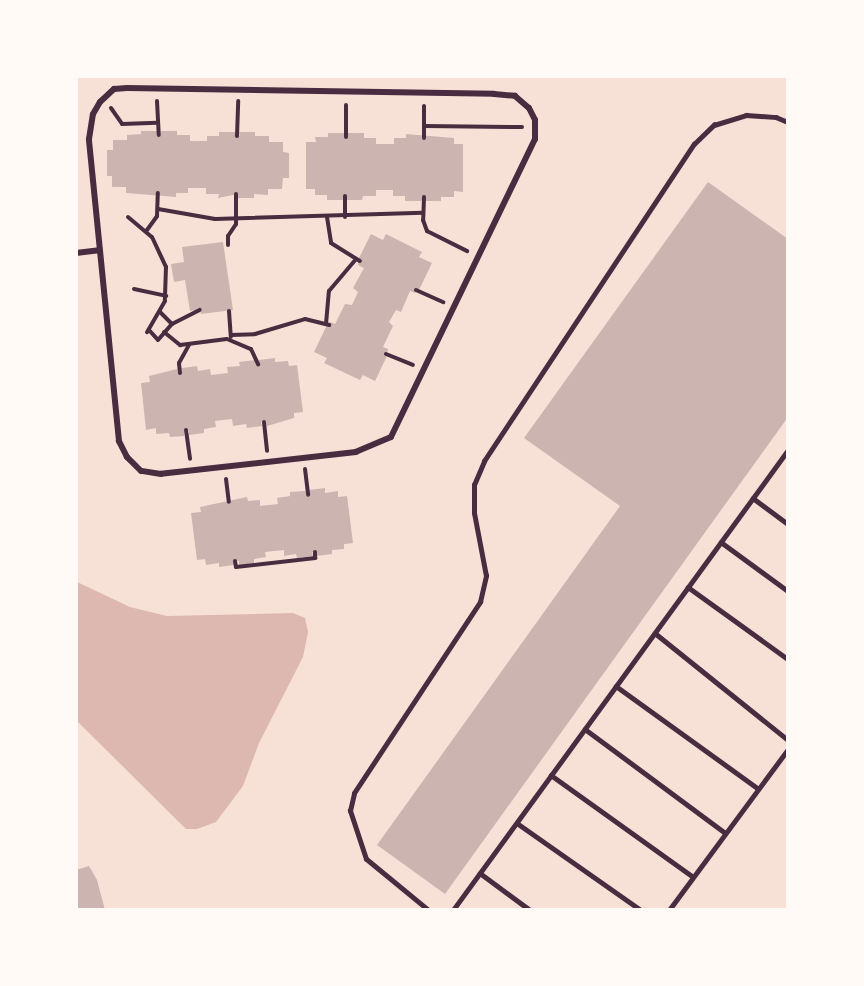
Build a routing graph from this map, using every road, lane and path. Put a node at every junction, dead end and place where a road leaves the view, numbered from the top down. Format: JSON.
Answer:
{"nodes":[{"id":1,"x":157,"y":88,"type":"junction"},
{"id":2,"x":238,"y":89,"type":"junction"},
{"id":3,"x":346,"y":91,"type":"junction"},
{"id":4,"x":425,"y":92,"type":"junction"},
{"id":5,"x":100,"y":102,"type":"junction"},
{"id":6,"x":788,"y":122,"type":"edge"},
{"id":7,"x":157,"y":123,"type":"junction"},
{"id":8,"x":424,"y":126,"type":"junction"},
{"id":9,"x":535,"y":127,"type":"junction"},
{"id":10,"x":159,"y":135,"type":"dead end"},
{"id":11,"x":237,"y":136,"type":"dead end"},
{"id":12,"x":346,"y":137,"type":"dead end"},
{"id":13,"x":424,"y":138,"type":"dead end"},
{"id":14,"x":158,"y":193,"type":"dead end"},
{"id":15,"x":236,"y":194,"type":"dead end"},
{"id":16,"x":345,"y":196,"type":"dead end"},
{"id":17,"x":424,"y":197,"type":"dead end"},
{"id":18,"x":158,"y":209,"type":"junction"},
{"id":19,"x":423,"y":213,"type":"junction"},
{"id":20,"x":128,"y":217,"type":"dead end"},
{"id":21,"x":237,"y":217,"type":"junction"},
{"id":22,"x":327,"y":217,"type":"junction"},
{"id":23,"x":345,"y":217,"type":"junction"},
{"id":24,"x":146,"y":230,"type":"junction"},
{"id":25,"x":228,"y":245,"type":"dead end"},
{"id":26,"x":99,"y":250,"type":"junction"},
{"id":27,"x":76,"y":253,"type":"edge"},
{"id":28,"x":478,"y":257,"type":"junction"},
{"id":29,"x":134,"y":289,"type":"dead end"},
{"id":30,"x":416,"y":290,"type":"dead end"},
{"id":31,"x":166,"y":296,"type":"junction"},
{"id":32,"x":454,"y":307,"type":"junction"},
{"id":33,"x":200,"y":310,"type":"dead end"},
{"id":34,"x":229,"y":311,"type":"dead end"},
{"id":35,"x":160,"y":312,"type":"junction"},
{"id":36,"x":172,"y":324,"type":"junction"},
{"id":37,"x":164,"y":332,"type":"junction"},
{"id":38,"x":231,"y":334,"type":"junction"},
{"id":39,"x":232,"y":340,"type":"junction"},
{"id":40,"x":189,"y":345,"type":"junction"},
{"id":41,"x":386,"y":354,"type":"dead end"},
{"id":42,"x":258,"y":364,"type":"dead end"},
{"id":43,"x":423,"y":370,"type":"junction"},
{"id":44,"x":180,"y":373,"type":"dead end"},
{"id":45,"x":264,"y":422,"type":"dead end"},
{"id":46,"x":186,"y":430,"type":"dead end"},
{"id":47,"x":787,"y":452,"type":"edge"},
{"id":48,"x":303,"y":458,"type":"junction"},
{"id":49,"x":269,"y":462,"type":"junction"},
{"id":50,"x":225,"y":467,"type":"junction"},
{"id":51,"x":191,"y":471,"type":"junction"},
{"id":52,"x":308,"y":495,"type":"dead end"},
{"id":53,"x":753,"y":498,"type":"junction"},
{"id":54,"x":229,"y":502,"type":"dead end"},
{"id":55,"x":788,"y":524,"type":"edge"},
{"id":56,"x":721,"y":542,"type":"junction"},
{"id":57,"x":315,"y":552,"type":"dead end"},
{"id":58,"x":236,"y":561,"type":"dead end"},
{"id":59,"x":688,"y":587,"type":"junction"},
{"id":60,"x":788,"y":591,"type":"edge"},
{"id":61,"x":655,"y":633,"type":"junction"},
{"id":62,"x":788,"y":660,"type":"edge"},
{"id":63,"x":616,"y":686,"type":"junction"},
{"id":64,"x":585,"y":729,"type":"junction"},
{"id":65,"x":788,"y":740,"type":"edge"},
{"id":66,"x":788,"y":749,"type":"edge"},
{"id":67,"x":551,"y":775,"type":"junction"},
{"id":68,"x":756,"y":788,"type":"junction"},
{"id":69,"x":517,"y":823,"type":"junction"},
{"id":70,"x":724,"y":832,"type":"junction"},
{"id":71,"x":480,"y":873,"type":"junction"},
{"id":72,"x":692,"y":876,"type":"junction"},
{"id":73,"x":632,"y":903,"type":"junction"},
{"id":74,"x":428,"y":909,"type":"edge"},
{"id":75,"x":453,"y":909,"type":"edge"},
{"id":76,"x":530,"y":909,"type":"edge"},
{"id":77,"x":627,"y":909,"type":"edge"},
{"id":78,"x":641,"y":909,"type":"edge"},
{"id":79,"x":669,"y":909,"type":"edge"}],
"edges":[{"from":1,"to":2,"type":"street"},
{"from":1,"to":5,"type":"street"},
{"from":1,"to":7,"type":"path"},
{"from":2,"to":3,"type":"street"},
{"from":2,"to":11,"type":"path"},
{"from":3,"to":4,"type":"street"},
{"from":3,"to":12,"type":"path"},
{"from":4,"to":8,"type":"path"},
{"from":4,"to":9,"type":"street"},
{"from":5,"to":7,"type":"path"},
{"from":5,"to":26,"type":"street"},
{"from":6,"to":74,"type":"lane"},
{"from":7,"to":10,"type":"path"},
{"from":8,"to":9,"type":"path"},
{"from":8,"to":13,"type":"path"},
{"from":9,"to":28,"type":"street"},
{"from":14,"to":18,"type":"path"},
{"from":15,"to":21,"type":"path"},
{"from":16,"to":23,"type":"path"},
{"from":17,"to":19,"type":"path"},
{"from":18,"to":21,"type":"path"},
{"from":18,"to":24,"type":"path"},
{"from":19,"to":23,"type":"path"},
{"from":19,"to":28,"type":"path"},
{"from":20,"to":24,"type":"path"},
{"from":21,"to":22,"type":"path"},
{"from":21,"to":25,"type":"path"},
{"from":22,"to":23,"type":"path"},
{"from":22,"to":38,"type":"path"},
{"from":24,"to":31,"type":"path"},
{"from":26,"to":27,"type":"street"},
{"from":26,"to":51,"type":"street"},
{"from":28,"to":32,"type":"street"},
{"from":29,"to":31,"type":"path"},
{"from":30,"to":32,"type":"path"},
{"from":31,"to":35,"type":"path"},
{"from":32,"to":43,"type":"street"},
{"from":33,"to":36,"type":"path"},
{"from":34,"to":38,"type":"path"},
{"from":35,"to":36,"type":"path"},
{"from":35,"to":37,"type":"path"},
{"from":36,"to":37,"type":"path"},
{"from":37,"to":40,"type":"path"},
{"from":38,"to":39,"type":"path"},
{"from":39,"to":40,"type":"path"},
{"from":39,"to":42,"type":"path"},
{"from":40,"to":44,"type":"path"},
{"from":41,"to":43,"type":"path"},
{"from":43,"to":48,"type":"street"},
{"from":45,"to":49,"type":"path"},
{"from":46,"to":51,"type":"path"},
{"from":47,"to":53,"type":"lane"},
{"from":48,"to":49,"type":"street"},
{"from":48,"to":52,"type":"path"},
{"from":49,"to":50,"type":"street"},
{"from":50,"to":51,"type":"street"},
{"from":50,"to":54,"type":"path"},
{"from":53,"to":55,"type":"lane"},
{"from":53,"to":56,"type":"lane"},
{"from":56,"to":59,"type":"lane"},
{"from":56,"to":60,"type":"lane"},
{"from":57,"to":58,"type":"path"},
{"from":59,"to":61,"type":"lane"},
{"from":59,"to":62,"type":"lane"},
{"from":61,"to":63,"type":"lane"},
{"from":61,"to":65,"type":"lane"},
{"from":63,"to":64,"type":"lane"},
{"from":63,"to":68,"type":"lane"},
{"from":64,"to":67,"type":"lane"},
{"from":64,"to":70,"type":"lane"},
{"from":66,"to":68,"type":"lane"},
{"from":67,"to":69,"type":"lane"},
{"from":67,"to":72,"type":"lane"},
{"from":68,"to":70,"type":"lane"},
{"from":69,"to":71,"type":"lane"},
{"from":69,"to":73,"type":"lane"},
{"from":70,"to":72,"type":"lane"},
{"from":71,"to":75,"type":"lane"},
{"from":71,"to":76,"type":"lane"},
{"from":72,"to":79,"type":"lane"},
{"from":73,"to":77,"type":"lane"},
{"from":73,"to":78,"type":"lane"}]}
